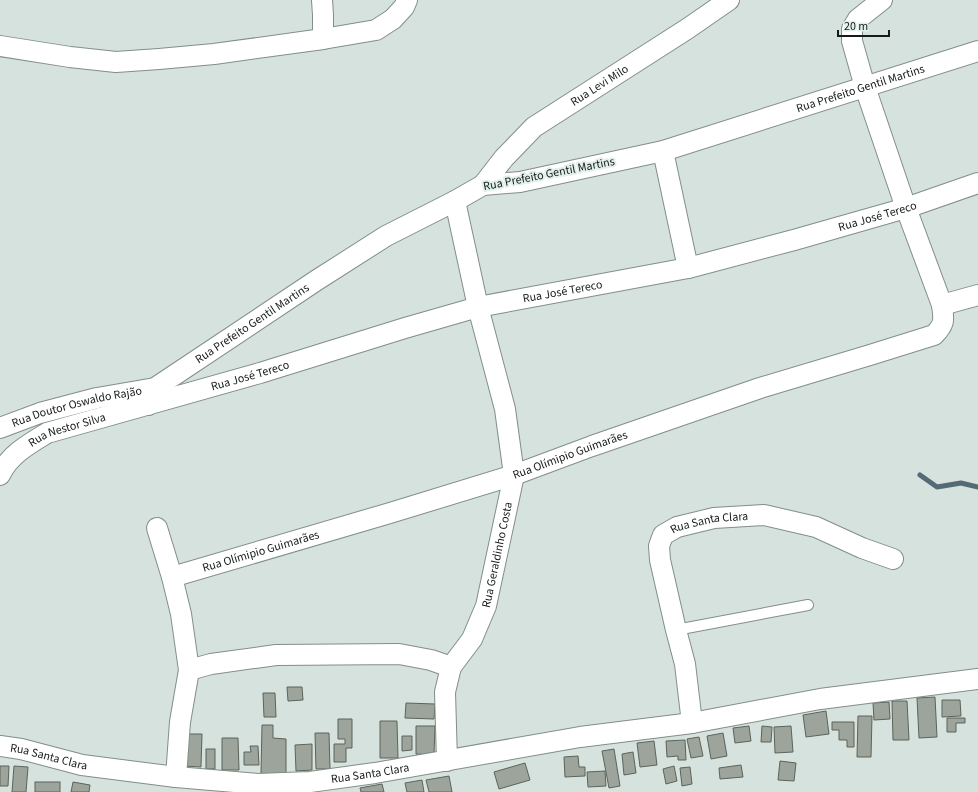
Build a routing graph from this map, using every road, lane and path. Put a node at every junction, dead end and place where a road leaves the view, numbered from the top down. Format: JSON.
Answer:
{"nodes":[{"id":1,"x":322,"y":0,"type":"edge"},
{"id":2,"x":407,"y":0,"type":"edge"},
{"id":3,"x":729,"y":0,"type":"edge"},
{"id":4,"x":882,"y":0,"type":"edge"},
{"id":5,"x":323,"y":39,"type":"junction"},
{"id":6,"x":0,"y":46,"type":"edge"},
{"id":7,"x":978,"y":51,"type":"edge"},
{"id":8,"x":865,"y":87,"type":"junction"},
{"id":9,"x":663,"y":151,"type":"junction"},
{"id":10,"x":978,"y":183,"type":"edge"},
{"id":11,"x":483,"y":185,"type":"junction"},
{"id":12,"x":455,"y":201,"type":"junction"},
{"id":13,"x":906,"y":208,"type":"junction"},
{"id":14,"x":688,"y":268,"type":"junction"},
{"id":15,"x":978,"y":295,"type":"edge"},
{"id":16,"x":942,"y":305,"type":"junction"},
{"id":17,"x":478,"y":307,"type":"junction"},
{"id":18,"x":152,"y":397,"type":"junction"},
{"id":19,"x":0,"y":428,"type":"edge"},
{"id":20,"x":0,"y":475,"type":"edge"},
{"id":21,"x":514,"y":475,"type":"junction"},
{"id":22,"x":158,"y":528,"type":"dead end"},
{"id":23,"x":893,"y":559,"type":"dead end"},
{"id":24,"x":172,"y":577,"type":"junction"},
{"id":25,"x":808,"y":605,"type":"dead end"},
{"id":26,"x":676,"y":630,"type":"junction"},
{"id":27,"x":451,"y":667,"type":"junction"},
{"id":28,"x":189,"y":670,"type":"junction"},
{"id":29,"x":978,"y":679,"type":"edge"},
{"id":30,"x":692,"y":723,"type":"junction"},
{"id":31,"x":0,"y":746,"type":"edge"},
{"id":32,"x":447,"y":761,"type":"junction"},
{"id":33,"x":176,"y":776,"type":"junction"}],
"edges":[{"from":1,"to":5,"type":"street"},
{"from":2,"to":5,"type":"street"},
{"from":3,"to":11,"type":"street","name":"Rua Levi Milo"},
{"from":4,"to":8,"type":"street","name":"Rua Olímipio Guimarães"},
{"from":5,"to":6,"type":"street"},
{"from":7,"to":8,"type":"street","name":"Rua Prefeito Gentil Martins"},
{"from":8,"to":9,"type":"street","name":"Rua Prefeito Gentil Martins"},
{"from":8,"to":13,"type":"street","name":"Rua Olímipio Guimarães"},
{"from":9,"to":11,"type":"street","name":"Rua Prefeito Gentil Martins"},
{"from":9,"to":14,"type":"street"},
{"from":10,"to":13,"type":"street","name":"Rua José Tereco"},
{"from":11,"to":12,"type":"street","name":"Rua Prefeito Gentil Martins"},
{"from":12,"to":17,"type":"street","name":"Rua Geraldinho Costa"},
{"from":12,"to":18,"type":"street","name":"Rua Prefeito Gentil Martins"},
{"from":13,"to":14,"type":"street","name":"Rua José Tereco"},
{"from":13,"to":16,"type":"street","name":"Rua Olímipio Guimarães"},
{"from":14,"to":17,"type":"street","name":"Rua José Tereco"},
{"from":15,"to":16,"type":"street"},
{"from":16,"to":21,"type":"street","name":"Rua Olímipio Guimarães"},
{"from":17,"to":18,"type":"street","name":"Rua José Tereco"},
{"from":17,"to":21,"type":"street","name":"Rua Geraldinho Costa"},
{"from":18,"to":19,"type":"street","name":"Rua Doutor Oswaldo Rajão"},
{"from":18,"to":20,"type":"street","name":"Rua Nestor Silva"},
{"from":21,"to":24,"type":"street","name":"Rua Olímipio Guimarães"},
{"from":21,"to":27,"type":"street","name":"Rua Geraldinho Costa"},
{"from":22,"to":24,"type":"street"},
{"from":23,"to":26,"type":"street","name":"Rua Santa Clara"},
{"from":24,"to":28,"type":"street"},
{"from":25,"to":26,"type":"lane"},
{"from":26,"to":30,"type":"street","name":"Rua Santa Clara"},
{"from":27,"to":28,"type":"street"},
{"from":27,"to":32,"type":"street","name":"Rua Geraldinho Costa"},
{"from":28,"to":33,"type":"street"},
{"from":29,"to":30,"type":"street","name":"Rua Santa Clara"},
{"from":30,"to":32,"type":"street","name":"Rua Santa Clara"},
{"from":31,"to":33,"type":"street","name":"Rua Santa Clara"},
{"from":32,"to":33,"type":"street","name":"Rua Santa Clara"}]}
